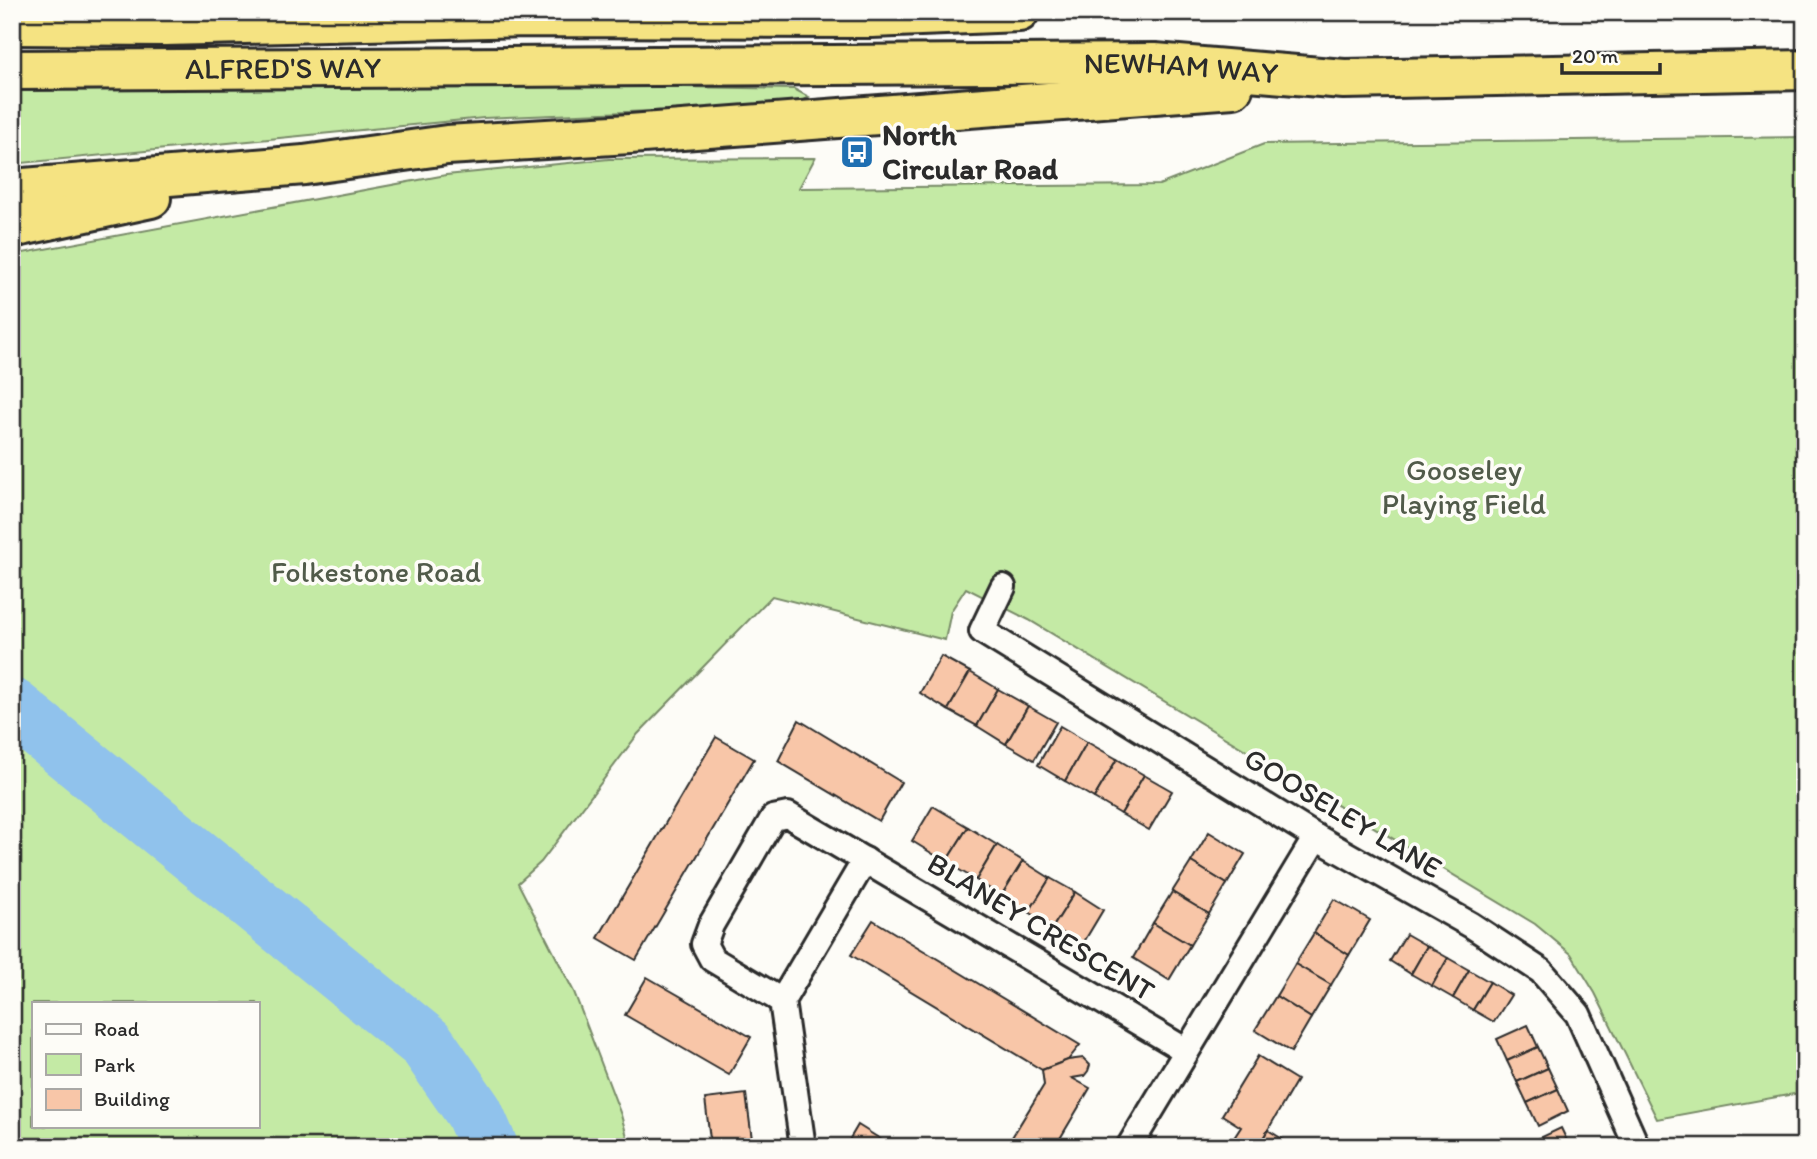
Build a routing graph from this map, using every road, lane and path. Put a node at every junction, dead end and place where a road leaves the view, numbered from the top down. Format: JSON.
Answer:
{"nodes":[{"id":1,"x":1019,"y":12,"type":"edge"},
{"id":2,"x":12,"y":25,"type":"edge"},
{"id":3,"x":556,"y":67,"type":"joint"},
{"id":4,"x":12,"y":70,"type":"edge"},
{"id":5,"x":1805,"y":70,"type":"edge"},
{"id":6,"x":1343,"y":79,"type":"junction"},
{"id":7,"x":304,"y":165,"type":"junction"},
{"id":8,"x":12,"y":189,"type":"edge"},
{"id":9,"x":12,"y":228,"type":"edge"},
{"id":10,"x":1003,"y":587,"type":"dead end"},
{"id":11,"x":1316,"y":838,"type":"junction"},
{"id":12,"x":865,"y":860,"type":"junction"},
{"id":13,"x":782,"y":1001,"type":"junction"},
{"id":14,"x":1185,"y":1050,"type":"junction"},
{"id":15,"x":803,"y":1147,"type":"edge"},
{"id":16,"x":1129,"y":1147,"type":"edge"},
{"id":17,"x":1637,"y":1147,"type":"edge"}],
"edges":[{"from":1,"to":2,"type":"highway","name":"ALFRED'S WAY"},
{"from":3,"to":4,"type":"highway","name":"ALFRED'S WAY"},
{"from":3,"to":6,"type":"highway","name":"NEWHAM WAY"},
{"from":5,"to":6,"type":"highway","name":"NEWHAM WAY"},
{"from":6,"to":7,"type":"highway"},
{"from":7,"to":8,"type":"highway"},
{"from":7,"to":9,"type":"highway"},
{"from":10,"to":11,"type":"street","name":"GOOSELEY LANE"},
{"from":11,"to":14,"type":"street"},
{"from":11,"to":17,"type":"street","name":"GOOSELEY LANE"},
{"from":12,"to":13,"type":"street"},
{"from":12,"to":13,"type":"street","name":"BLANEY CRESCENT"},
{"from":12,"to":14,"type":"street","name":"BLANEY CRESCENT"},
{"from":13,"to":15,"type":"street"},
{"from":14,"to":16,"type":"street"}]}
